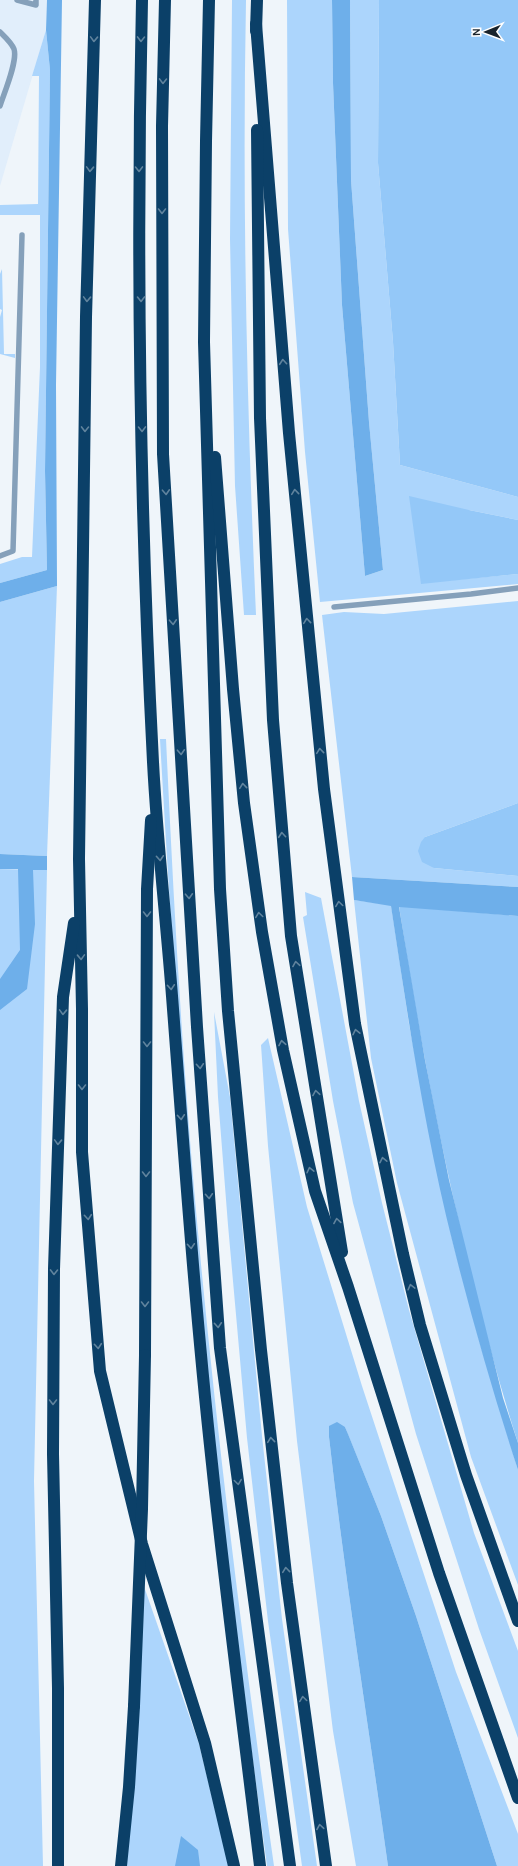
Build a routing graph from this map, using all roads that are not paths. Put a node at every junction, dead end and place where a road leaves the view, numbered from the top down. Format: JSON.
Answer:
{"nodes":[{"id":1,"x":17,"y":0,"type":"edge"},
{"id":2,"x":36,"y":0,"type":"edge"},
{"id":3,"x":95,"y":0,"type":"edge"},
{"id":4,"x":142,"y":0,"type":"edge"},
{"id":5,"x":165,"y":0,"type":"edge"},
{"id":6,"x":209,"y":0,"type":"edge"},
{"id":7,"x":257,"y":0,"type":"edge"},
{"id":8,"x":256,"y":24,"type":"junction"},
{"id":9,"x":0,"y":32,"type":"edge"},
{"id":10,"x":0,"y":106,"type":"edge"},
{"id":11,"x":22,"y":235,"type":"dead end"},
{"id":12,"x":204,"y":342,"type":"junction"},
{"id":13,"x":0,"y":556,"type":"edge"},
{"id":14,"x":518,"y":588,"type":"edge"},
{"id":15,"x":334,"y":607,"type":"dead end"},
{"id":16,"x":153,"y":763,"type":"junction"},
{"id":17,"x":79,"y":890,"type":"junction"},
{"id":18,"x":348,"y":1287,"type":"junction"},
{"id":19,"x":518,"y":1621,"type":"edge"},
{"id":20,"x":518,"y":1798,"type":"edge"},
{"id":21,"x":58,"y":1866,"type":"edge"},
{"id":22,"x":121,"y":1866,"type":"edge"},
{"id":23,"x":234,"y":1866,"type":"edge"},
{"id":24,"x":260,"y":1866,"type":"edge"},
{"id":25,"x":290,"y":1866,"type":"edge"},
{"id":26,"x":326,"y":1866,"type":"edge"}],
"edges":[{"from":1,"to":2,"type":"lane"},
{"from":3,"to":17,"type":"highway","one_way":true},
{"from":4,"to":16,"type":"highway","one_way":true},
{"from":5,"to":25,"type":"highway","one_way":true},
{"from":6,"to":12,"type":"highway"},
{"from":7,"to":8,"type":"highway"},
{"from":18,"to":8,"type":"highway","one_way":true},
{"from":19,"to":8,"type":"highway","one_way":true},
{"from":9,"to":10,"type":"lane"},
{"from":11,"to":13,"type":"lane"},
{"from":18,"to":12,"type":"highway","one_way":true},
{"from":26,"to":12,"type":"highway","one_way":true},
{"from":14,"to":15,"type":"lane"},
{"from":16,"to":22,"type":"highway","one_way":true,"bridge":true},
{"from":16,"to":24,"type":"highway","one_way":true},
{"from":17,"to":21,"type":"highway","one_way":true},
{"from":17,"to":23,"type":"highway","one_way":true},
{"from":18,"to":20,"type":"highway"}]}
